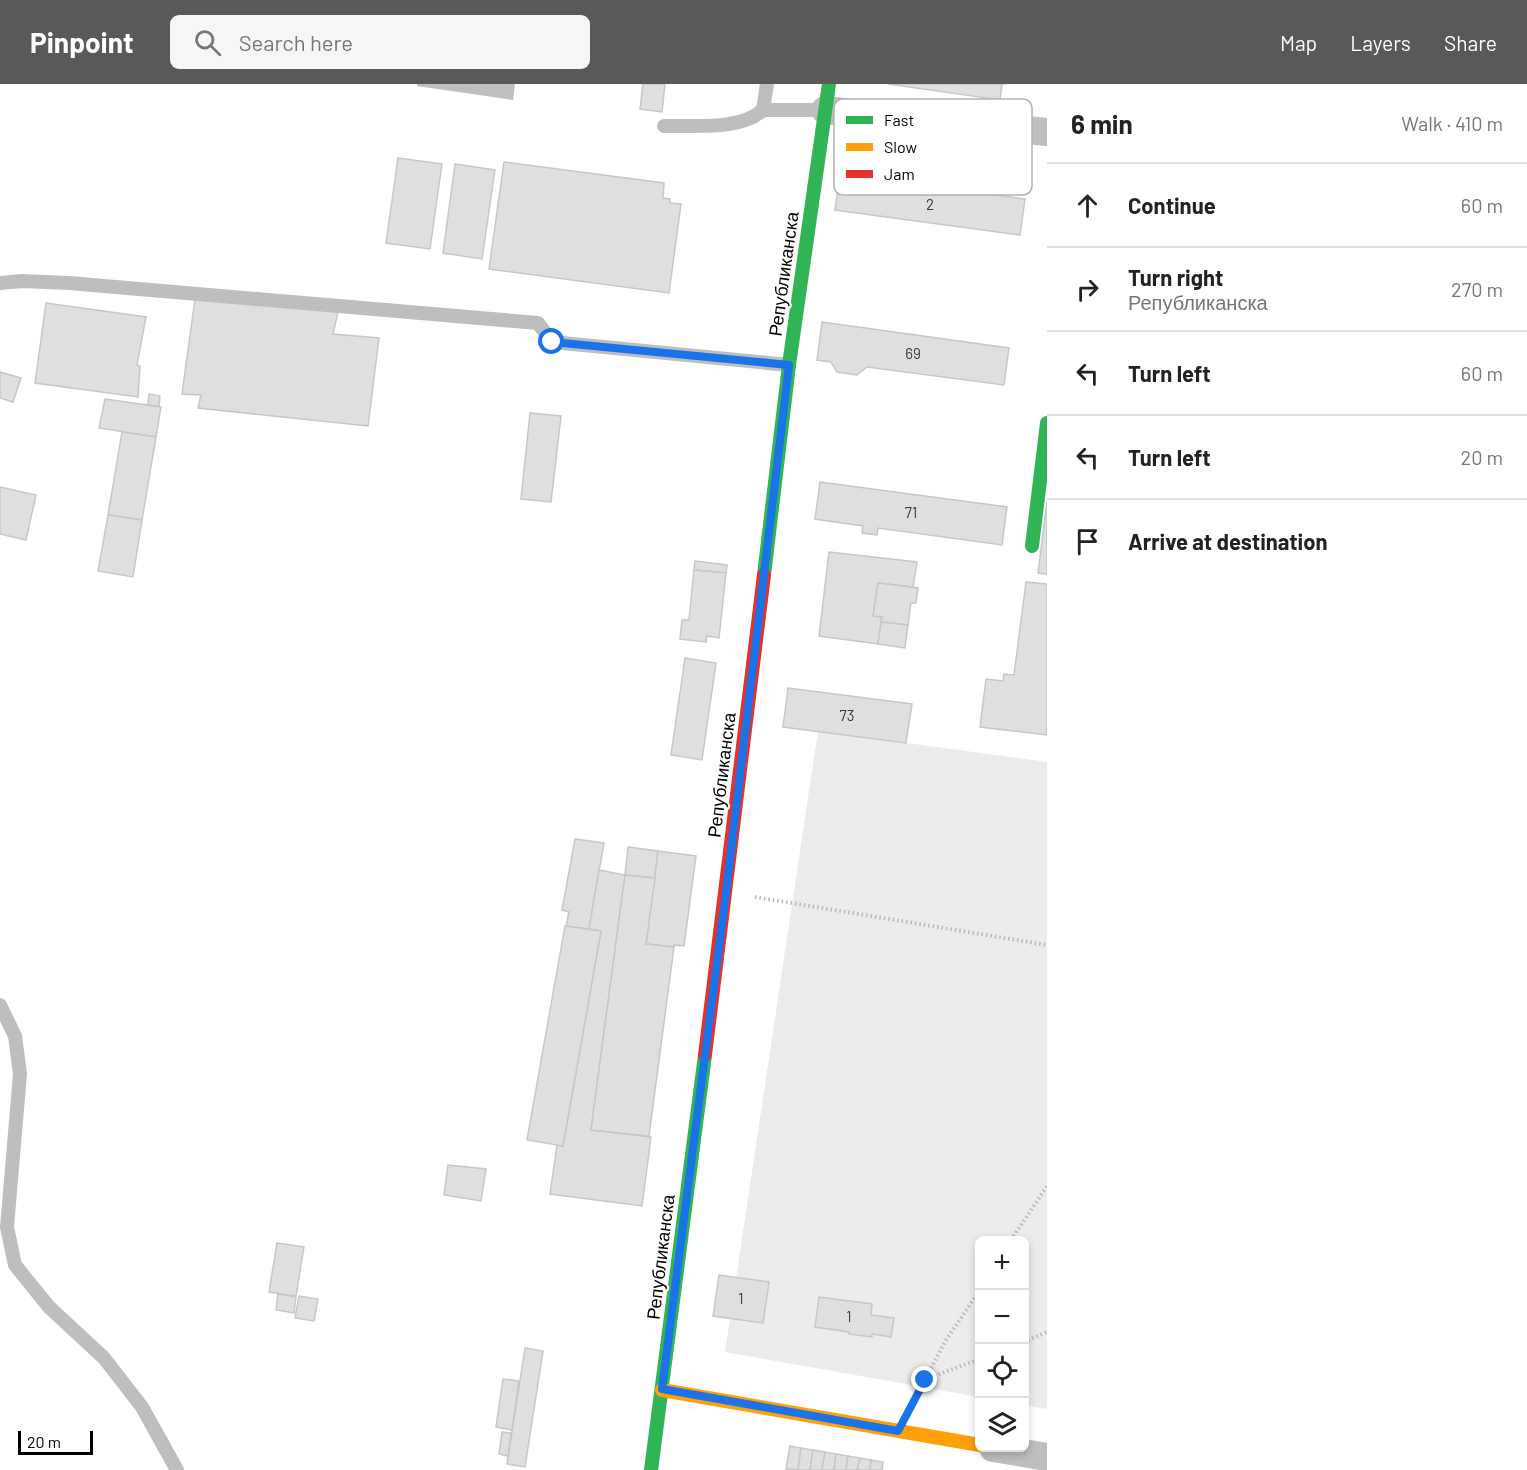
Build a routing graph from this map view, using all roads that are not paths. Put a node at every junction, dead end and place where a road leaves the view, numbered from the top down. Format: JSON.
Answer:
{"nodes":[{"id":1,"x":767,"y":84,"type":"edge"},
{"id":2,"x":827,"y":97,"type":"edge"},
{"id":3,"x":763,"y":110,"type":"junction"},
{"id":4,"x":664,"y":126,"type":"dead end"},
{"id":5,"x":1032,"y":130,"type":"edge"},
{"id":6,"x":1047,"y":132,"type":"edge"},
{"id":7,"x":0,"y":282,"type":"edge"},
{"id":8,"x":789,"y":365,"type":"junction"},
{"id":9,"x":1047,"y":423,"type":"edge"},
{"id":10,"x":1032,"y":546,"type":"dead end"},
{"id":11,"x":0,"y":1005,"type":"edge"},
{"id":12,"x":662,"y":1389,"type":"junction"},
{"id":13,"x":975,"y":1444,"type":"edge"},
{"id":14,"x":1017,"y":1452,"type":"edge"},
{"id":15,"x":1047,"y":1457,"type":"edge"},
{"id":16,"x":177,"y":1470,"type":"edge"},
{"id":17,"x":651,"y":1470,"type":"edge"}],
"edges":[{"from":1,"to":3,"type":"lane"},
{"from":2,"to":3,"type":"lane"},
{"from":2,"to":8,"type":"street","name":"Републиканска"},
{"from":3,"to":4,"type":"lane"},
{"from":5,"to":6,"type":"street"},
{"from":7,"to":8,"type":"lane"},
{"from":8,"to":12,"type":"street","name":"Републиканска"},
{"from":9,"to":10,"type":"street"},
{"from":11,"to":16,"type":"lane"},
{"from":12,"to":13,"type":"street"},
{"from":12,"to":17,"type":"street","name":"Републиканска"},
{"from":14,"to":15,"type":"street"}]}
